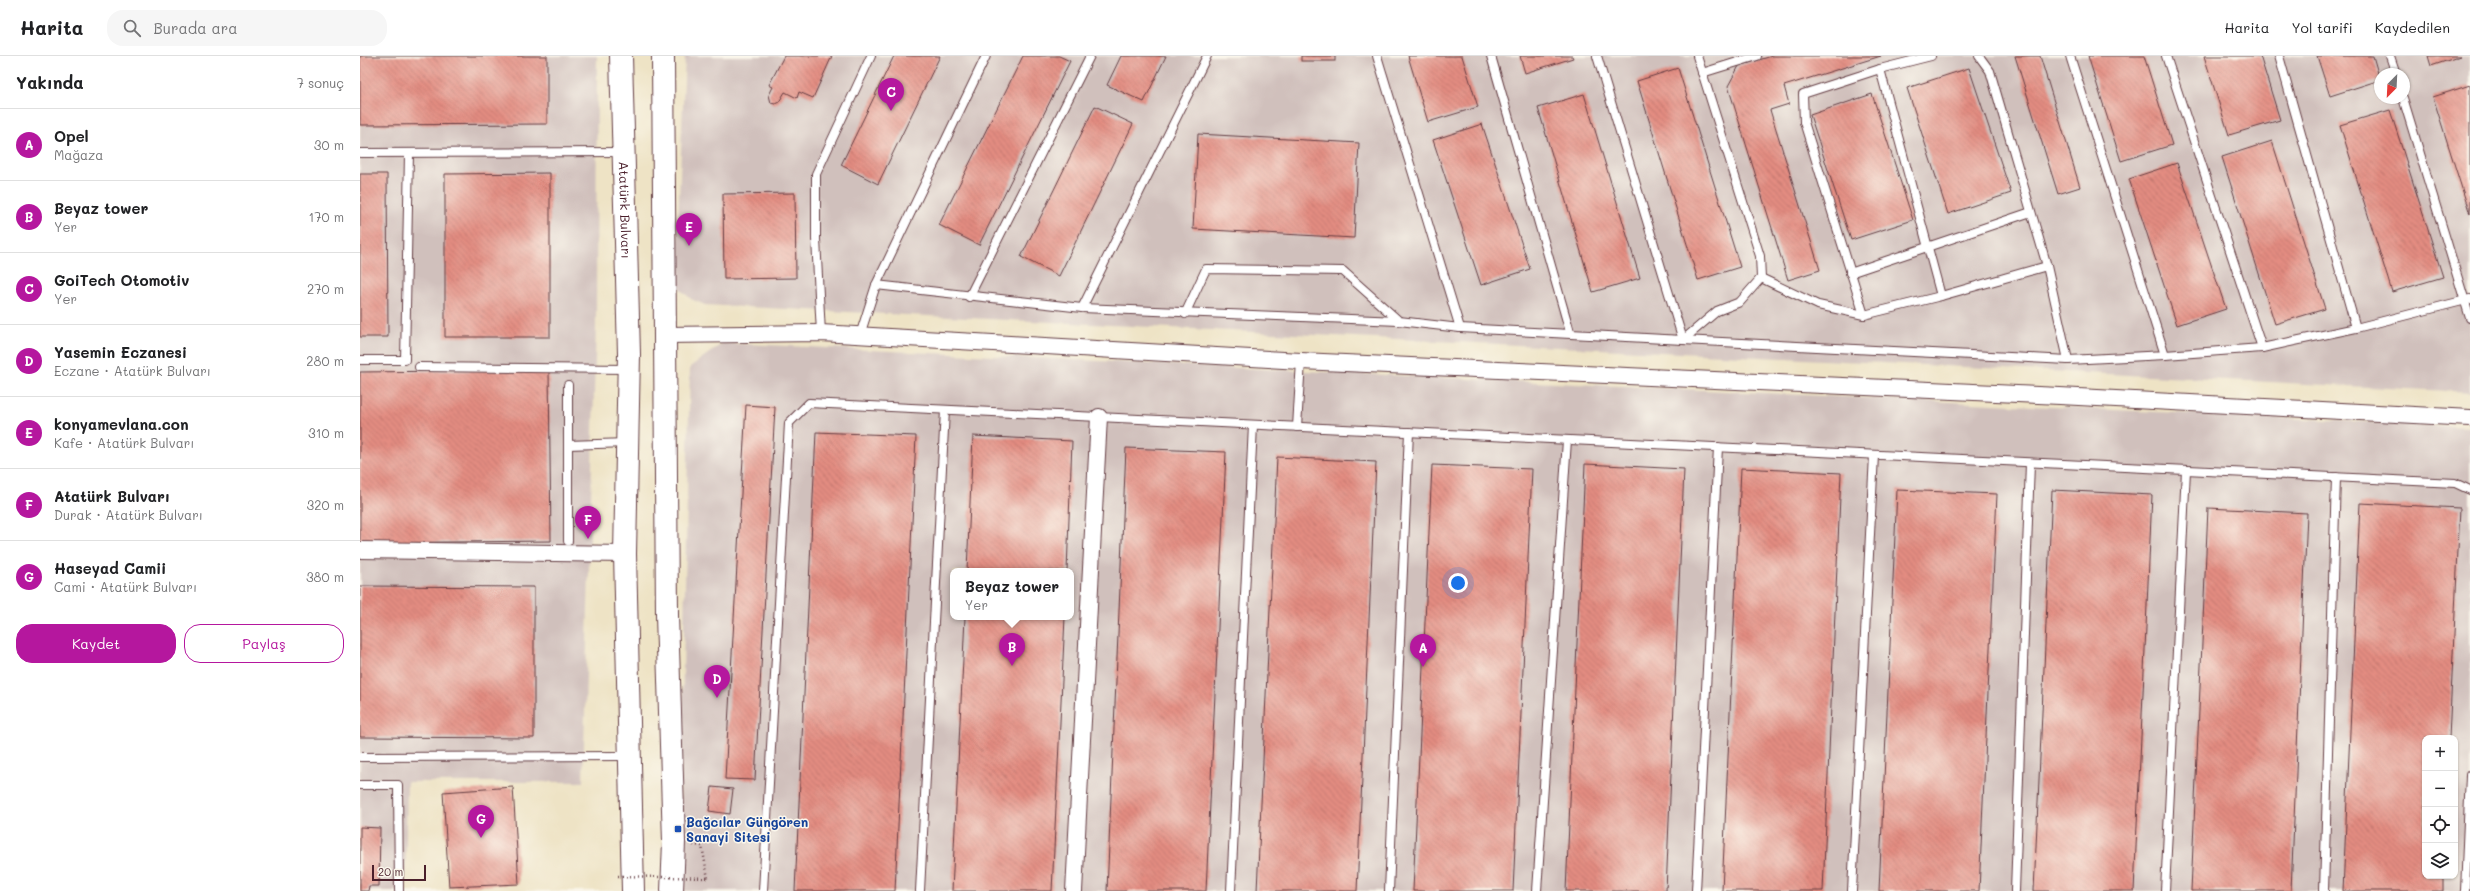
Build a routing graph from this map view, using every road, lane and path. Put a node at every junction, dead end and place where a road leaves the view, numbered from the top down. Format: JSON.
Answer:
{"nodes":[{"id":1,"x":621,"y":56,"type":"edge"},
{"id":2,"x":663,"y":56,"type":"edge"},
{"id":3,"x":871,"y":56,"type":"edge"},
{"id":4,"x":986,"y":56,"type":"edge"},
{"id":5,"x":1090,"y":56,"type":"edge"},
{"id":6,"x":1207,"y":56,"type":"edge"},
{"id":7,"x":1377,"y":56,"type":"edge"},
{"id":8,"x":1491,"y":56,"type":"edge"},
{"id":9,"x":1597,"y":56,"type":"edge"},
{"id":10,"x":1697,"y":56,"type":"edge"},
{"id":11,"x":1757,"y":56,"type":"edge"},
{"id":12,"x":1931,"y":56,"type":"edge"},
{"id":13,"x":1979,"y":56,"type":"edge"},
{"id":14,"x":2070,"y":56,"type":"edge"},
{"id":15,"x":2166,"y":56,"type":"edge"},
{"id":16,"x":2279,"y":56,"type":"edge"},
{"id":17,"x":2390,"y":56,"type":"edge"},
{"id":18,"x":2394,"y":68,"type":"edge"},
{"id":19,"x":1880,"y":69,"type":"junction"},
{"id":20,"x":1702,"y":73,"type":"junction"},
{"id":21,"x":2405,"y":104,"type":"edge"},
{"id":22,"x":623,"y":152,"type":"junction"},
{"id":23,"x":360,"y":153,"type":"edge"},
{"id":24,"x":409,"y":153,"type":"junction"},
{"id":25,"x":2031,"y":212,"type":"junction"},
{"id":26,"x":1928,"y":247,"type":"junction"},
{"id":27,"x":2047,"y":266,"type":"junction"},
{"id":28,"x":1850,"y":273,"type":"junction"},
{"id":29,"x":1761,"y":278,"type":"junction"},
{"id":30,"x":876,"y":285,"type":"junction"},
{"id":31,"x":1941,"y":296,"type":"junction"},
{"id":32,"x":969,"y":297,"type":"junction"},
{"id":33,"x":2468,"y":299,"type":"edge"},
{"id":34,"x":1082,"y":308,"type":"junction"},
{"id":35,"x":1185,"y":314,"type":"junction"},
{"id":36,"x":1864,"y":315,"type":"junction"},
{"id":37,"x":2470,"y":318,"type":"edge"},
{"id":38,"x":1399,"y":321,"type":"junction"},
{"id":39,"x":1460,"y":328,"type":"junction"},
{"id":40,"x":2356,"y":328,"type":"junction"},
{"id":41,"x":1570,"y":332,"type":"junction"},
{"id":42,"x":821,"y":333,"type":"junction"},
{"id":43,"x":664,"y":335,"type":"junction"},
{"id":44,"x":860,"y":335,"type":"junction"},
{"id":45,"x":1683,"y":340,"type":"junction"},
{"id":46,"x":2262,"y":348,"type":"junction"},
{"id":47,"x":2165,"y":355,"type":"junction"},
{"id":48,"x":360,"y":360,"type":"edge"},
{"id":49,"x":2068,"y":360,"type":"junction"},
{"id":50,"x":1301,"y":361,"type":"junction"},
{"id":51,"x":419,"y":367,"type":"dead end"},
{"id":52,"x":628,"y":369,"type":"junction"},
{"id":53,"x":568,"y":385,"type":"dead end"},
{"id":54,"x":945,"y":410,"type":"junction"},
{"id":55,"x":1099,"y":417,"type":"junction"},
{"id":56,"x":2470,"y":418,"type":"edge"},
{"id":57,"x":1254,"y":425,"type":"junction"},
{"id":58,"x":1298,"y":427,"type":"junction"},
{"id":59,"x":1409,"y":432,"type":"junction"},
{"id":60,"x":1567,"y":440,"type":"junction"},
{"id":61,"x":627,"y":443,"type":"junction"},
{"id":62,"x":568,"y":445,"type":"junction"},
{"id":63,"x":1718,"y":447,"type":"junction"},
{"id":64,"x":1874,"y":455,"type":"junction"},
{"id":65,"x":2030,"y":462,"type":"junction"},
{"id":66,"x":2186,"y":470,"type":"junction"},
{"id":67,"x":2336,"y":478,"type":"junction"},
{"id":68,"x":2470,"y":490,"type":"edge"},
{"id":69,"x":568,"y":541,"type":"dead end"},
{"id":70,"x":360,"y":550,"type":"edge"},
{"id":71,"x":625,"y":554,"type":"junction"},
{"id":72,"x":628,"y":756,"type":"junction"},
{"id":73,"x":360,"y":757,"type":"edge"},
{"id":74,"x":2470,"y":774,"type":"edge"},
{"id":75,"x":360,"y":785,"type":"edge"},
{"id":76,"x":702,"y":846,"type":"dead end"},
{"id":77,"x":618,"y":876,"type":"dead end"},
{"id":78,"x":399,"y":891,"type":"edge"},
{"id":79,"x":633,"y":891,"type":"edge"},
{"id":80,"x":672,"y":891,"type":"edge"},
{"id":81,"x":763,"y":891,"type":"edge"},
{"id":82,"x":920,"y":891,"type":"edge"},
{"id":83,"x":1074,"y":891,"type":"edge"},
{"id":84,"x":1231,"y":891,"type":"edge"},
{"id":85,"x":1389,"y":891,"type":"edge"},
{"id":86,"x":1537,"y":891,"type":"edge"},
{"id":87,"x":1696,"y":891,"type":"edge"},
{"id":88,"x":1852,"y":891,"type":"edge"},
{"id":89,"x":2015,"y":891,"type":"edge"},
{"id":90,"x":2165,"y":891,"type":"edge"},
{"id":91,"x":2324,"y":891,"type":"edge"},
{"id":92,"x":2465,"y":891,"type":"edge"}],
"edges":[{"from":1,"to":22,"type":"main road","name":"Atatürk Bulvarı"},
{"from":2,"to":43,"type":"main road"},
{"from":3,"to":42,"type":"lane"},
{"from":4,"to":30,"type":"lane"},
{"from":5,"to":32,"type":"lane"},
{"from":6,"to":34,"type":"lane"},
{"from":7,"to":39,"type":"lane"},
{"from":8,"to":41,"type":"lane"},
{"from":9,"to":45,"type":"lane"},
{"from":10,"to":20,"type":"lane"},
{"from":11,"to":20,"type":"lane"},
{"from":12,"to":19,"type":"lane"},
{"from":13,"to":25,"type":"lane"},
{"from":14,"to":47,"type":"lane"},
{"from":15,"to":46,"type":"lane"},
{"from":16,"to":40,"type":"lane"},
{"from":17,"to":18,"type":"lane"},
{"from":19,"to":26,"type":"lane"},
{"from":19,"to":28,"type":"lane"},
{"from":20,"to":29,"type":"lane"},
{"from":21,"to":33,"type":"lane"},
{"from":22,"to":24,"type":"lane"},
{"from":22,"to":52,"type":"main road","name":"Atatürk Bulvarı"},
{"from":23,"to":24,"type":"lane"},
{"from":24,"to":48,"type":"lane"},
{"from":25,"to":26,"type":"lane"},
{"from":25,"to":27,"type":"lane"},
{"from":26,"to":28,"type":"lane"},
{"from":26,"to":31,"type":"lane"},
{"from":27,"to":31,"type":"lane"},
{"from":27,"to":49,"type":"lane"},
{"from":28,"to":36,"type":"lane"},
{"from":29,"to":36,"type":"lane"},
{"from":29,"to":45,"type":"lane"},
{"from":30,"to":32,"type":"lane"},
{"from":30,"to":44,"type":"lane"},
{"from":31,"to":36,"type":"lane"},
{"from":32,"to":34,"type":"lane"},
{"from":33,"to":37,"type":"lane"},
{"from":33,"to":40,"type":"lane"},
{"from":34,"to":35,"type":"lane"},
{"from":35,"to":38,"type":"lane"},
{"from":35,"to":38,"type":"lane"},
{"from":38,"to":39,"type":"lane"},
{"from":39,"to":41,"type":"lane"},
{"from":40,"to":46,"type":"lane"},
{"from":41,"to":45,"type":"lane"},
{"from":42,"to":43,"type":"street"},
{"from":42,"to":44,"type":"street"},
{"from":43,"to":80,"type":"main road"},
{"from":44,"to":50,"type":"street"},
{"from":45,"to":49,"type":"lane"},
{"from":46,"to":47,"type":"lane"},
{"from":47,"to":49,"type":"lane"},
{"from":50,"to":56,"type":"street"},
{"from":50,"to":58,"type":"lane"},
{"from":51,"to":52,"type":"lane"},
{"from":52,"to":61,"type":"main road","name":"Atatürk Bulvarı"},
{"from":53,"to":62,"type":"lane"},
{"from":54,"to":55,"type":"lane"},
{"from":54,"to":81,"type":"lane"},
{"from":54,"to":82,"type":"lane"},
{"from":55,"to":57,"type":"lane"},
{"from":55,"to":83,"type":"street"},
{"from":57,"to":58,"type":"lane"},
{"from":57,"to":84,"type":"lane"},
{"from":58,"to":59,"type":"lane"},
{"from":59,"to":60,"type":"lane"},
{"from":59,"to":85,"type":"lane"},
{"from":60,"to":63,"type":"lane"},
{"from":60,"to":86,"type":"lane"},
{"from":61,"to":62,"type":"lane"},
{"from":61,"to":71,"type":"main road","name":"Atatürk Bulvarı"},
{"from":62,"to":69,"type":"lane"},
{"from":63,"to":64,"type":"lane"},
{"from":63,"to":87,"type":"lane"},
{"from":64,"to":65,"type":"lane"},
{"from":64,"to":88,"type":"lane"},
{"from":65,"to":66,"type":"lane"},
{"from":65,"to":89,"type":"lane"},
{"from":66,"to":67,"type":"lane"},
{"from":66,"to":90,"type":"lane"},
{"from":67,"to":68,"type":"lane"},
{"from":67,"to":91,"type":"lane"},
{"from":70,"to":71,"type":"street"},
{"from":71,"to":72,"type":"main road","name":"Atatürk Bulvarı"},
{"from":72,"to":73,"type":"lane"},
{"from":72,"to":79,"type":"main road","name":"Atatürk Bulvarı"},
{"from":74,"to":92,"type":"lane"},
{"from":75,"to":78,"type":"lane"},
{"from":76,"to":77,"type":"path","bridge":true}]}
